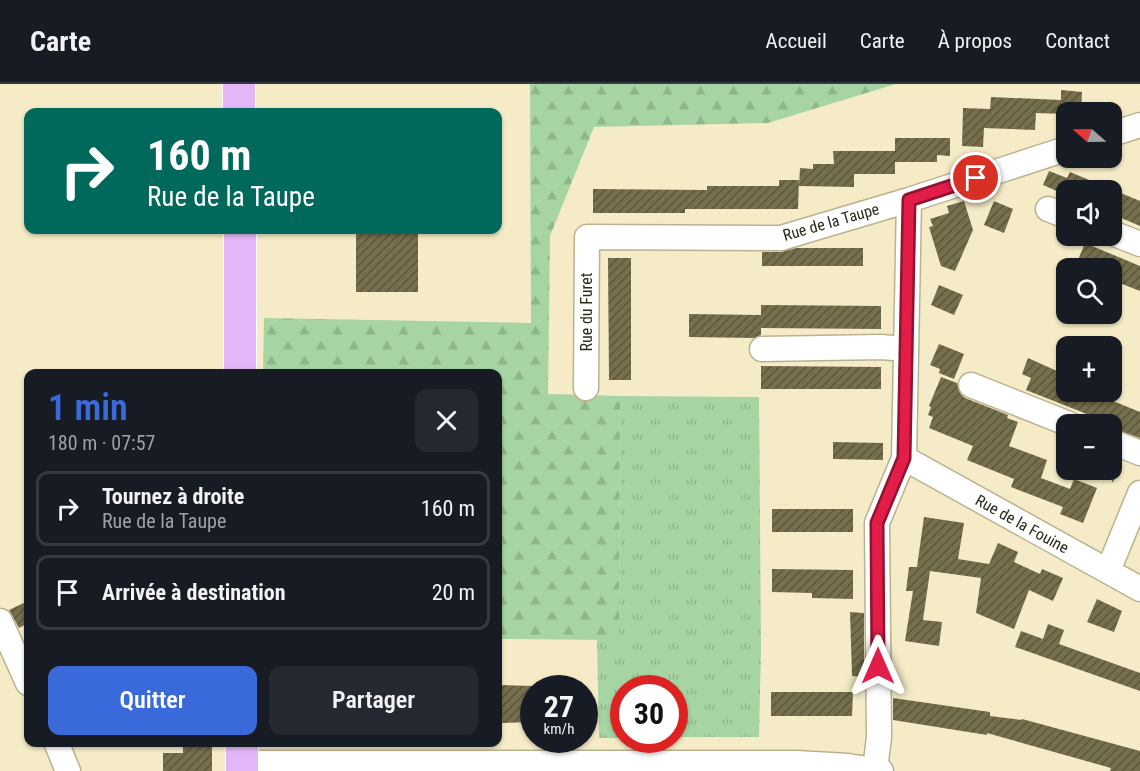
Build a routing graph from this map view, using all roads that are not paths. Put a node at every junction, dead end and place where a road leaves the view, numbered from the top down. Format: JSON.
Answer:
{"nodes":[{"id":1,"x":239,"y":84,"type":"edge"},
{"id":2,"x":239,"y":108,"type":"edge"},
{"id":3,"x":1140,"y":125,"type":"edge"},
{"id":4,"x":1122,"y":131,"type":"edge"},
{"id":5,"x":1056,"y":152,"type":"edge"},
{"id":6,"x":909,"y":200,"type":"junction"},
{"id":7,"x":240,"y":234,"type":"edge"},
{"id":8,"x":587,"y":237,"type":"joint"},
{"id":9,"x":1122,"y":237,"type":"edge"},
{"id":10,"x":1140,"y":244,"type":"edge"},
{"id":11,"x":762,"y":349,"type":"dead end"},
{"id":12,"x":906,"y":349,"type":"junction"},
{"id":13,"x":240,"y":369,"type":"edge"},
{"id":14,"x":971,"y":385,"type":"dead end"},
{"id":15,"x":586,"y":388,"type":"dead end"},
{"id":16,"x":1056,"y":419,"type":"edge"},
{"id":17,"x":1122,"y":446,"type":"edge"},
{"id":18,"x":1140,"y":453,"type":"edge"},
{"id":19,"x":904,"y":458,"type":"junction"},
{"id":20,"x":1140,"y":493,"type":"edge"},
{"id":21,"x":1108,"y":571,"type":"junction"},
{"id":22,"x":1140,"y":589,"type":"edge"},
{"id":23,"x":0,"y":621,"type":"edge"},
{"id":24,"x":24,"y":674,"type":"edge"},
{"id":25,"x":58,"y":747,"type":"edge"},
{"id":26,"x":242,"y":759,"type":"edge"},
{"id":27,"x":710,"y":767,"type":"edge"},
{"id":28,"x":825,"y":768,"type":"edge"},
{"id":29,"x":875,"y":770,"type":"edge"},
{"id":30,"x":69,"y":771,"type":"edge"},
{"id":31,"x":881,"y":771,"type":"edge"}],
"edges":[{"from":1,"to":2,"type":"main road"},
{"from":3,"to":4,"type":"street"},
{"from":5,"to":6,"type":"street","name":"Rue de la Taupe"},
{"from":6,"to":8,"type":"street","name":"Rue de la Taupe"},
{"from":6,"to":12,"type":"street"},
{"from":7,"to":13,"type":"main road"},
{"from":8,"to":15,"type":"street","name":"Rue du Furet"},
{"from":9,"to":10,"type":"street"},
{"from":11,"to":12,"type":"street"},
{"from":12,"to":19,"type":"street"},
{"from":14,"to":16,"type":"street"},
{"from":17,"to":18,"type":"street"},
{"from":19,"to":21,"type":"street","name":"Rue de la Fouine"},
{"from":19,"to":29,"type":"street"},
{"from":20,"to":21,"type":"street"},
{"from":21,"to":22,"type":"street","name":"Rue de la Fouine"},
{"from":23,"to":24,"type":"street"},
{"from":25,"to":30,"type":"street"},
{"from":26,"to":27,"type":"street"},
{"from":27,"to":28,"type":"street"},
{"from":28,"to":29,"type":"street"},
{"from":29,"to":31,"type":"street"}]}
